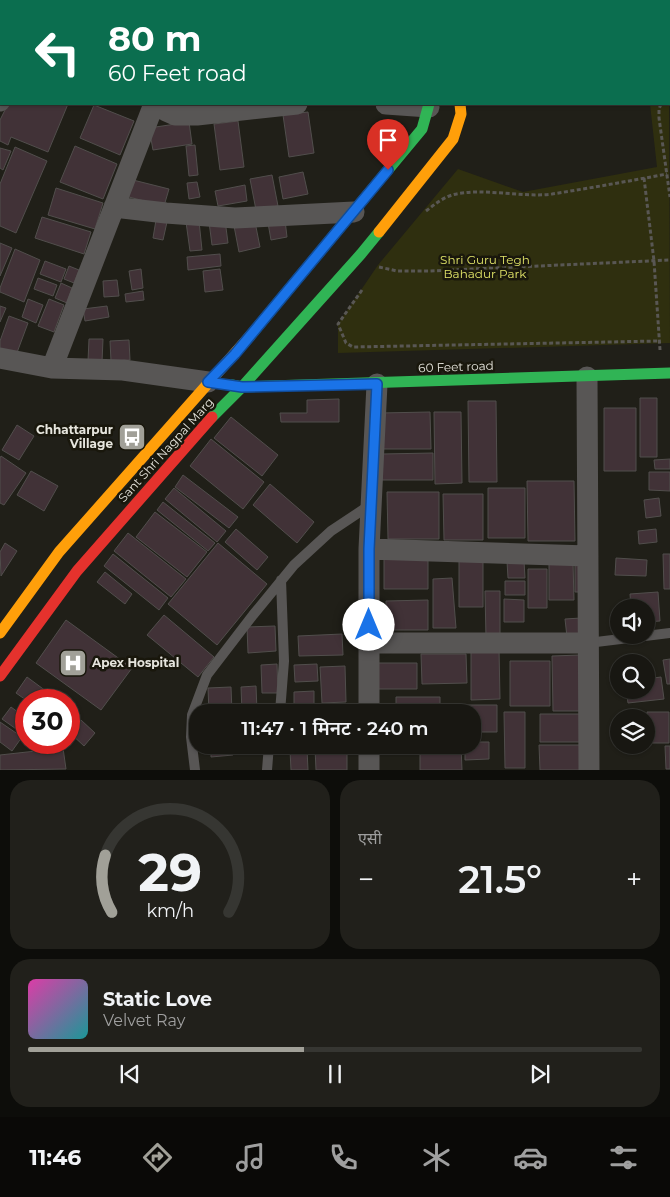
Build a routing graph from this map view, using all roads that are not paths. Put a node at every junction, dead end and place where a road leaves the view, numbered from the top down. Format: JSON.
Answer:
{"nodes":[{"id":1,"x":154,"y":105,"type":"edge"},
{"id":2,"x":161,"y":105,"type":"edge"},
{"id":3,"x":288,"y":105,"type":"edge"},
{"id":4,"x":408,"y":105,"type":"edge"},
{"id":5,"x":460,"y":105,"type":"edge"},
{"id":6,"x":429,"y":106,"type":"edge"},
{"id":7,"x":114,"y":207,"type":"junction"},
{"id":8,"x":354,"y":212,"type":"junction"},
{"id":9,"x":0,"y":358,"type":"edge"},
{"id":10,"x":52,"y":368,"type":"junction"},
{"id":11,"x":666,"y":373,"type":"edge"},
{"id":12,"x":588,"y":377,"type":"junction"},
{"id":13,"x":208,"y":382,"type":"junction"},
{"id":14,"x":377,"y":384,"type":"junction"},
{"id":15,"x":242,"y":387,"type":"junction"},
{"id":16,"x":371,"y":504,"type":"junction"},
{"id":17,"x":369,"y":549,"type":"junction"},
{"id":18,"x":588,"y":556,"type":"junction"},
{"id":19,"x":281,"y":580,"type":"junction"},
{"id":20,"x":670,"y":633,"type":"edge"},
{"id":21,"x":0,"y":634,"type":"edge"},
{"id":22,"x":370,"y":644,"type":"junction"},
{"id":23,"x":588,"y":644,"type":"junction"},
{"id":24,"x":0,"y":676,"type":"edge"},
{"id":25,"x":281,"y":704,"type":"edge"},
{"id":26,"x":369,"y":704,"type":"edge"},
{"id":27,"x":268,"y":754,"type":"edge"},
{"id":28,"x":369,"y":754,"type":"edge"},
{"id":29,"x":196,"y":770,"type":"edge"},
{"id":30,"x":267,"y":770,"type":"edge"},
{"id":31,"x":369,"y":770,"type":"edge"},
{"id":32,"x":589,"y":770,"type":"edge"}],
"edges":[{"from":1,"to":7,"type":"street"},
{"from":2,"to":3,"type":"street"},
{"from":4,"to":6,"type":"street"},
{"from":5,"to":15,"type":"main road","name":"Sant Shri Nagpal Marg"},
{"from":6,"to":8,"type":"main road","name":"Sant Shri Nagpal Marg"},
{"from":7,"to":8,"type":"street"},
{"from":7,"to":10,"type":"street"},
{"from":8,"to":13,"type":"main road","name":"Sant Shri Nagpal Marg"},
{"from":9,"to":10,"type":"street"},
{"from":10,"to":13,"type":"street"},
{"from":11,"to":12,"type":"main road","name":"60 Feet road"},
{"from":12,"to":14,"type":"main road","name":"60 Feet road"},
{"from":12,"to":18,"type":"street"},
{"from":13,"to":15,"type":"main road","name":"60 Feet road"},
{"from":13,"to":21,"type":"main road","name":"Sant Shri Nagpal Marg"},
{"from":14,"to":15,"type":"main road","name":"60 Feet road"},
{"from":14,"to":16,"type":"street"},
{"from":15,"to":24,"type":"main road","name":"Sant Shri Nagpal Marg"},
{"from":16,"to":17,"type":"street"},
{"from":16,"to":19,"type":"lane"},
{"from":17,"to":18,"type":"street"},
{"from":17,"to":22,"type":"street"},
{"from":18,"to":23,"type":"street"},
{"from":19,"to":25,"type":"lane"},
{"from":19,"to":29,"type":"lane"},
{"from":20,"to":23,"type":"lane"},
{"from":22,"to":23,"type":"street"},
{"from":22,"to":26,"type":"street"},
{"from":23,"to":32,"type":"street"},
{"from":27,"to":30,"type":"lane"},
{"from":28,"to":31,"type":"street"}]}
